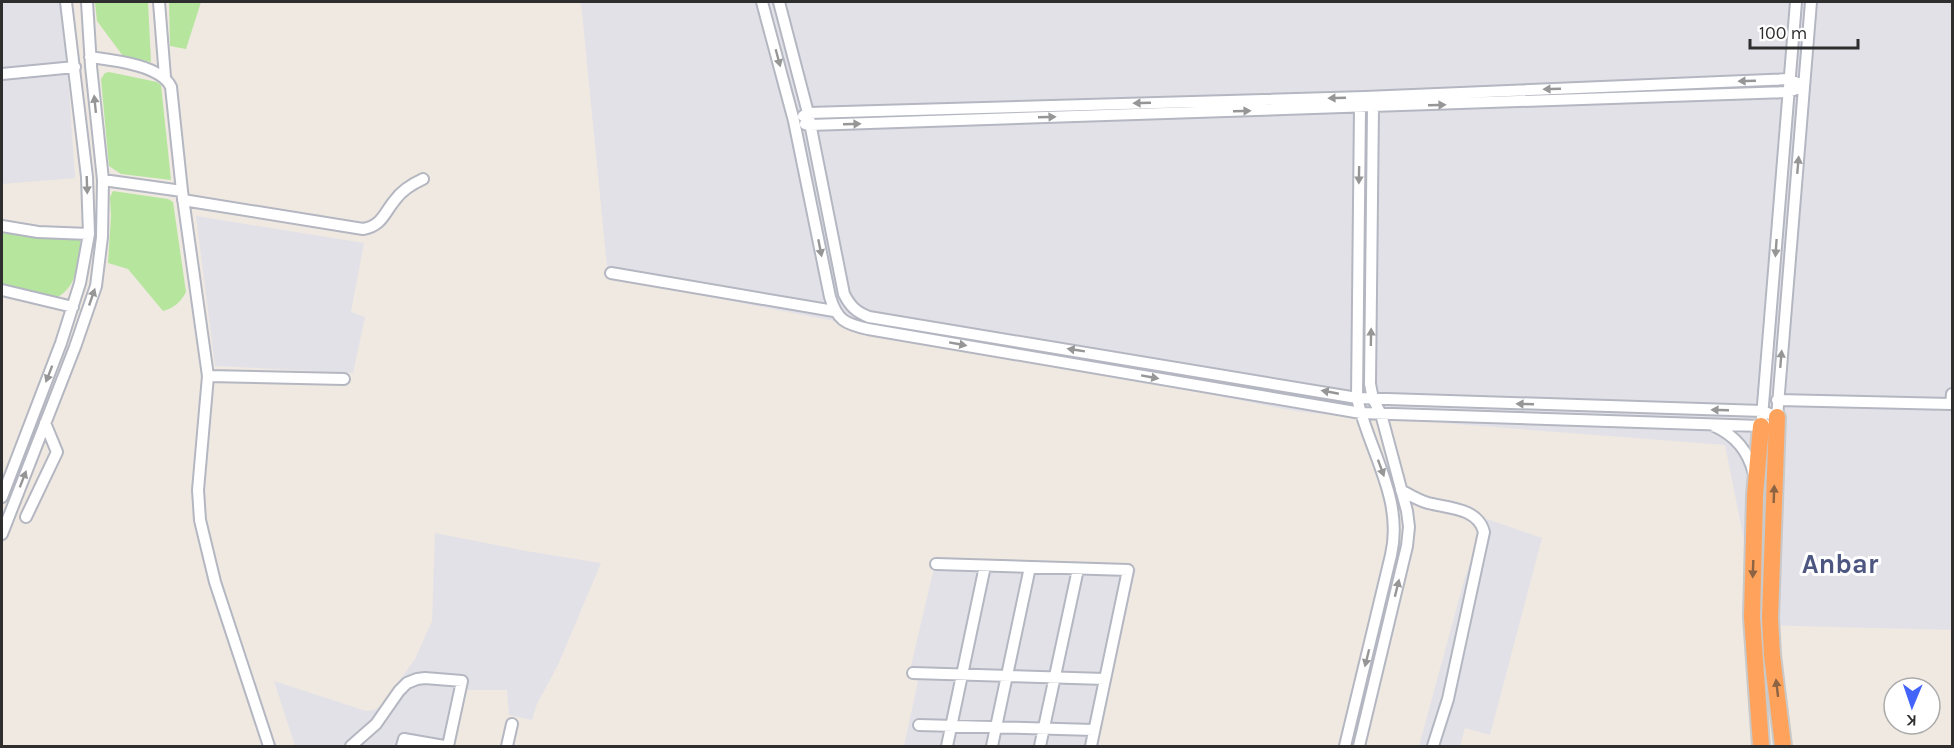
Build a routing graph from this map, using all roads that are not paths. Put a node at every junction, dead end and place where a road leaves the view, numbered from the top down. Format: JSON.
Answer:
{"nodes":[{"id":1,"x":66,"y":2,"type":"edge"},
{"id":2,"x":87,"y":2,"type":"edge"},
{"id":3,"x":159,"y":2,"type":"edge"},
{"id":4,"x":762,"y":2,"type":"edge"},
{"id":5,"x":779,"y":2,"type":"edge"},
{"id":6,"x":1796,"y":2,"type":"edge"},
{"id":7,"x":1811,"y":2,"type":"edge"},
{"id":8,"x":90,"y":57,"type":"junction"},
{"id":9,"x":75,"y":67,"type":"junction"},
{"id":10,"x":2,"y":74,"type":"edge"},
{"id":11,"x":165,"y":77,"type":"junction"},
{"id":12,"x":1789,"y":80,"type":"junction"},
{"id":13,"x":1804,"y":86,"type":"junction"},
{"id":14,"x":1788,"y":92,"type":"junction"},
{"id":15,"x":1363,"y":102,"type":"junction"},
{"id":16,"x":1373,"y":107,"type":"junction"},
{"id":17,"x":808,"y":113,"type":"junction"},
{"id":18,"x":794,"y":121,"type":"junction"},
{"id":19,"x":810,"y":125,"type":"junction"},
{"id":20,"x":103,"y":180,"type":"junction"},
{"id":21,"x":423,"y":180,"type":"dead end"},
{"id":22,"x":183,"y":196,"type":"junction"},
{"id":23,"x":2,"y":226,"type":"edge"},
{"id":24,"x":89,"y":234,"type":"junction"},
{"id":25,"x":611,"y":273,"type":"dead end"},
{"id":26,"x":2,"y":290,"type":"edge"},
{"id":27,"x":73,"y":307,"type":"junction"},
{"id":28,"x":834,"y":311,"type":"junction"},
{"id":29,"x":208,"y":376,"type":"junction"},
{"id":30,"x":344,"y":379,"type":"dead end"},
{"id":31,"x":1953,"y":394,"type":"edge"},
{"id":32,"x":1357,"y":398,"type":"junction"},
{"id":33,"x":1373,"y":399,"type":"junction"},
{"id":34,"x":1777,"y":400,"type":"junction"},
{"id":35,"x":1361,"y":413,"type":"junction"},
{"id":36,"x":1381,"y":414,"type":"junction"},
{"id":37,"x":1767,"y":418,"type":"junction"},
{"id":38,"x":45,"y":423,"type":"junction"},
{"id":39,"x":1711,"y":425,"type":"junction"},
{"id":40,"x":1401,"y":490,"type":"junction"},
{"id":41,"x":1755,"y":495,"type":"junction"},
{"id":42,"x":2,"y":497,"type":"edge"},
{"id":43,"x":26,"y":517,"type":"dead end"},
{"id":44,"x":2,"y":534,"type":"edge"},
{"id":45,"x":936,"y":564,"type":"dead end"},
{"id":46,"x":985,"y":566,"type":"junction"},
{"id":47,"x":1030,"y":567,"type":"junction"},
{"id":48,"x":1078,"y":568,"type":"junction"},
{"id":49,"x":913,"y":673,"type":"dead end"},
{"id":50,"x":962,"y":675,"type":"junction"},
{"id":51,"x":1007,"y":676,"type":"junction"},
{"id":52,"x":1055,"y":677,"type":"junction"},
{"id":53,"x":1105,"y":679,"type":"junction"},
{"id":54,"x":512,"y":724,"type":"dead end"},
{"id":55,"x":919,"y":724,"type":"dead end"},
{"id":56,"x":951,"y":725,"type":"junction"},
{"id":57,"x":996,"y":727,"type":"junction"},
{"id":58,"x":1044,"y":728,"type":"junction"},
{"id":59,"x":1095,"y":730,"type":"junction"},
{"id":60,"x":269,"y":747,"type":"edge"},
{"id":61,"x":351,"y":747,"type":"edge"},
{"id":62,"x":402,"y":747,"type":"edge"},
{"id":63,"x":446,"y":747,"type":"edge"},
{"id":64,"x":507,"y":747,"type":"edge"},
{"id":65,"x":947,"y":747,"type":"edge"},
{"id":66,"x":992,"y":747,"type":"edge"},
{"id":67,"x":1040,"y":747,"type":"edge"},
{"id":68,"x":1091,"y":747,"type":"edge"},
{"id":69,"x":1345,"y":747,"type":"edge"},
{"id":70,"x":1359,"y":747,"type":"edge"},
{"id":71,"x":1433,"y":747,"type":"edge"},
{"id":72,"x":1761,"y":747,"type":"edge"},
{"id":73,"x":1782,"y":747,"type":"edge"}],
"edges":[{"from":1,"to":9,"type":"street"},
{"from":2,"to":8,"type":"street"},
{"from":3,"to":11,"type":"street"},
{"from":4,"to":18,"type":"street","one_way":true},
{"from":5,"to":17,"type":"street"},
{"from":6,"to":12,"type":"street"},
{"from":7,"to":13,"type":"street"},
{"from":8,"to":11,"type":"street"},
{"from":20,"to":8,"type":"street","one_way":true},
{"from":9,"to":10,"type":"street"},
{"from":9,"to":24,"type":"street","one_way":true},
{"from":11,"to":22,"type":"street"},
{"from":12,"to":13,"type":"street"},
{"from":12,"to":14,"type":"street"},
{"from":12,"to":15,"type":"street","one_way":true},
{"from":13,"to":14,"type":"street"},
{"from":34,"to":13,"type":"street","one_way":true},
{"from":16,"to":14,"type":"street","one_way":true},
{"from":14,"to":37,"type":"street","one_way":true},
{"from":15,"to":16,"type":"street"},
{"from":15,"to":17,"type":"street","one_way":true},
{"from":19,"to":15,"type":"street","one_way":true},
{"from":15,"to":32,"type":"street","one_way":true},
{"from":33,"to":16,"type":"street","one_way":true},
{"from":17,"to":18,"type":"street"},
{"from":17,"to":19,"type":"street"},
{"from":18,"to":19,"type":"street"},
{"from":18,"to":28,"type":"street","one_way":true},
{"from":32,"to":19,"type":"street","one_way":true},
{"from":20,"to":22,"type":"street"},
{"from":38,"to":20,"type":"street","one_way":true},
{"from":21,"to":22,"type":"street"},
{"from":22,"to":29,"type":"street"},
{"from":23,"to":24,"type":"street"},
{"from":24,"to":27,"type":"street"},
{"from":25,"to":28,"type":"street"},
{"from":26,"to":27,"type":"street"},
{"from":27,"to":42,"type":"street","one_way":true},
{"from":28,"to":35,"type":"street","one_way":true},
{"from":29,"to":30,"type":"street"},
{"from":29,"to":60,"type":"street"},
{"from":31,"to":34,"type":"street"},
{"from":32,"to":33,"type":"street"},
{"from":32,"to":35,"type":"street"},
{"from":33,"to":36,"type":"street"},
{"from":37,"to":33,"type":"street","one_way":true},
{"from":34,"to":37,"type":"street"},
{"from":35,"to":36,"type":"street"},
{"from":35,"to":69,"type":"street","one_way":true},
{"from":36,"to":39,"type":"street"},
{"from":36,"to":40,"type":"street"},
{"from":37,"to":39,"type":"street"},
{"from":37,"to":41,"type":"highway"},
{"from":73,"to":37,"type":"highway","one_way":true},
{"from":38,"to":43,"type":"street"},
{"from":44,"to":38,"type":"street","one_way":true},
{"from":39,"to":41,"type":"street"},
{"from":70,"to":40,"type":"street","one_way":true},
{"from":40,"to":71,"type":"street"},
{"from":41,"to":72,"type":"highway","one_way":true},
{"from":45,"to":46,"type":"street"},
{"from":46,"to":47,"type":"street"},
{"from":46,"to":50,"type":"street"},
{"from":47,"to":48,"type":"street"},
{"from":47,"to":51,"type":"street"},
{"from":48,"to":52,"type":"street"},
{"from":48,"to":53,"type":"street"},
{"from":49,"to":50,"type":"street"},
{"from":50,"to":51,"type":"street"},
{"from":50,"to":56,"type":"street"},
{"from":51,"to":52,"type":"street"},
{"from":51,"to":57,"type":"street"},
{"from":52,"to":53,"type":"street"},
{"from":52,"to":58,"type":"street"},
{"from":53,"to":59,"type":"street"},
{"from":54,"to":64,"type":"street"},
{"from":55,"to":56,"type":"street"},
{"from":56,"to":57,"type":"street"},
{"from":56,"to":65,"type":"street"},
{"from":57,"to":58,"type":"street"},
{"from":57,"to":66,"type":"street"},
{"from":58,"to":59,"type":"street"},
{"from":58,"to":67,"type":"street"},
{"from":59,"to":68,"type":"street"},
{"from":61,"to":63,"type":"street"},
{"from":62,"to":63,"type":"street"}]}
